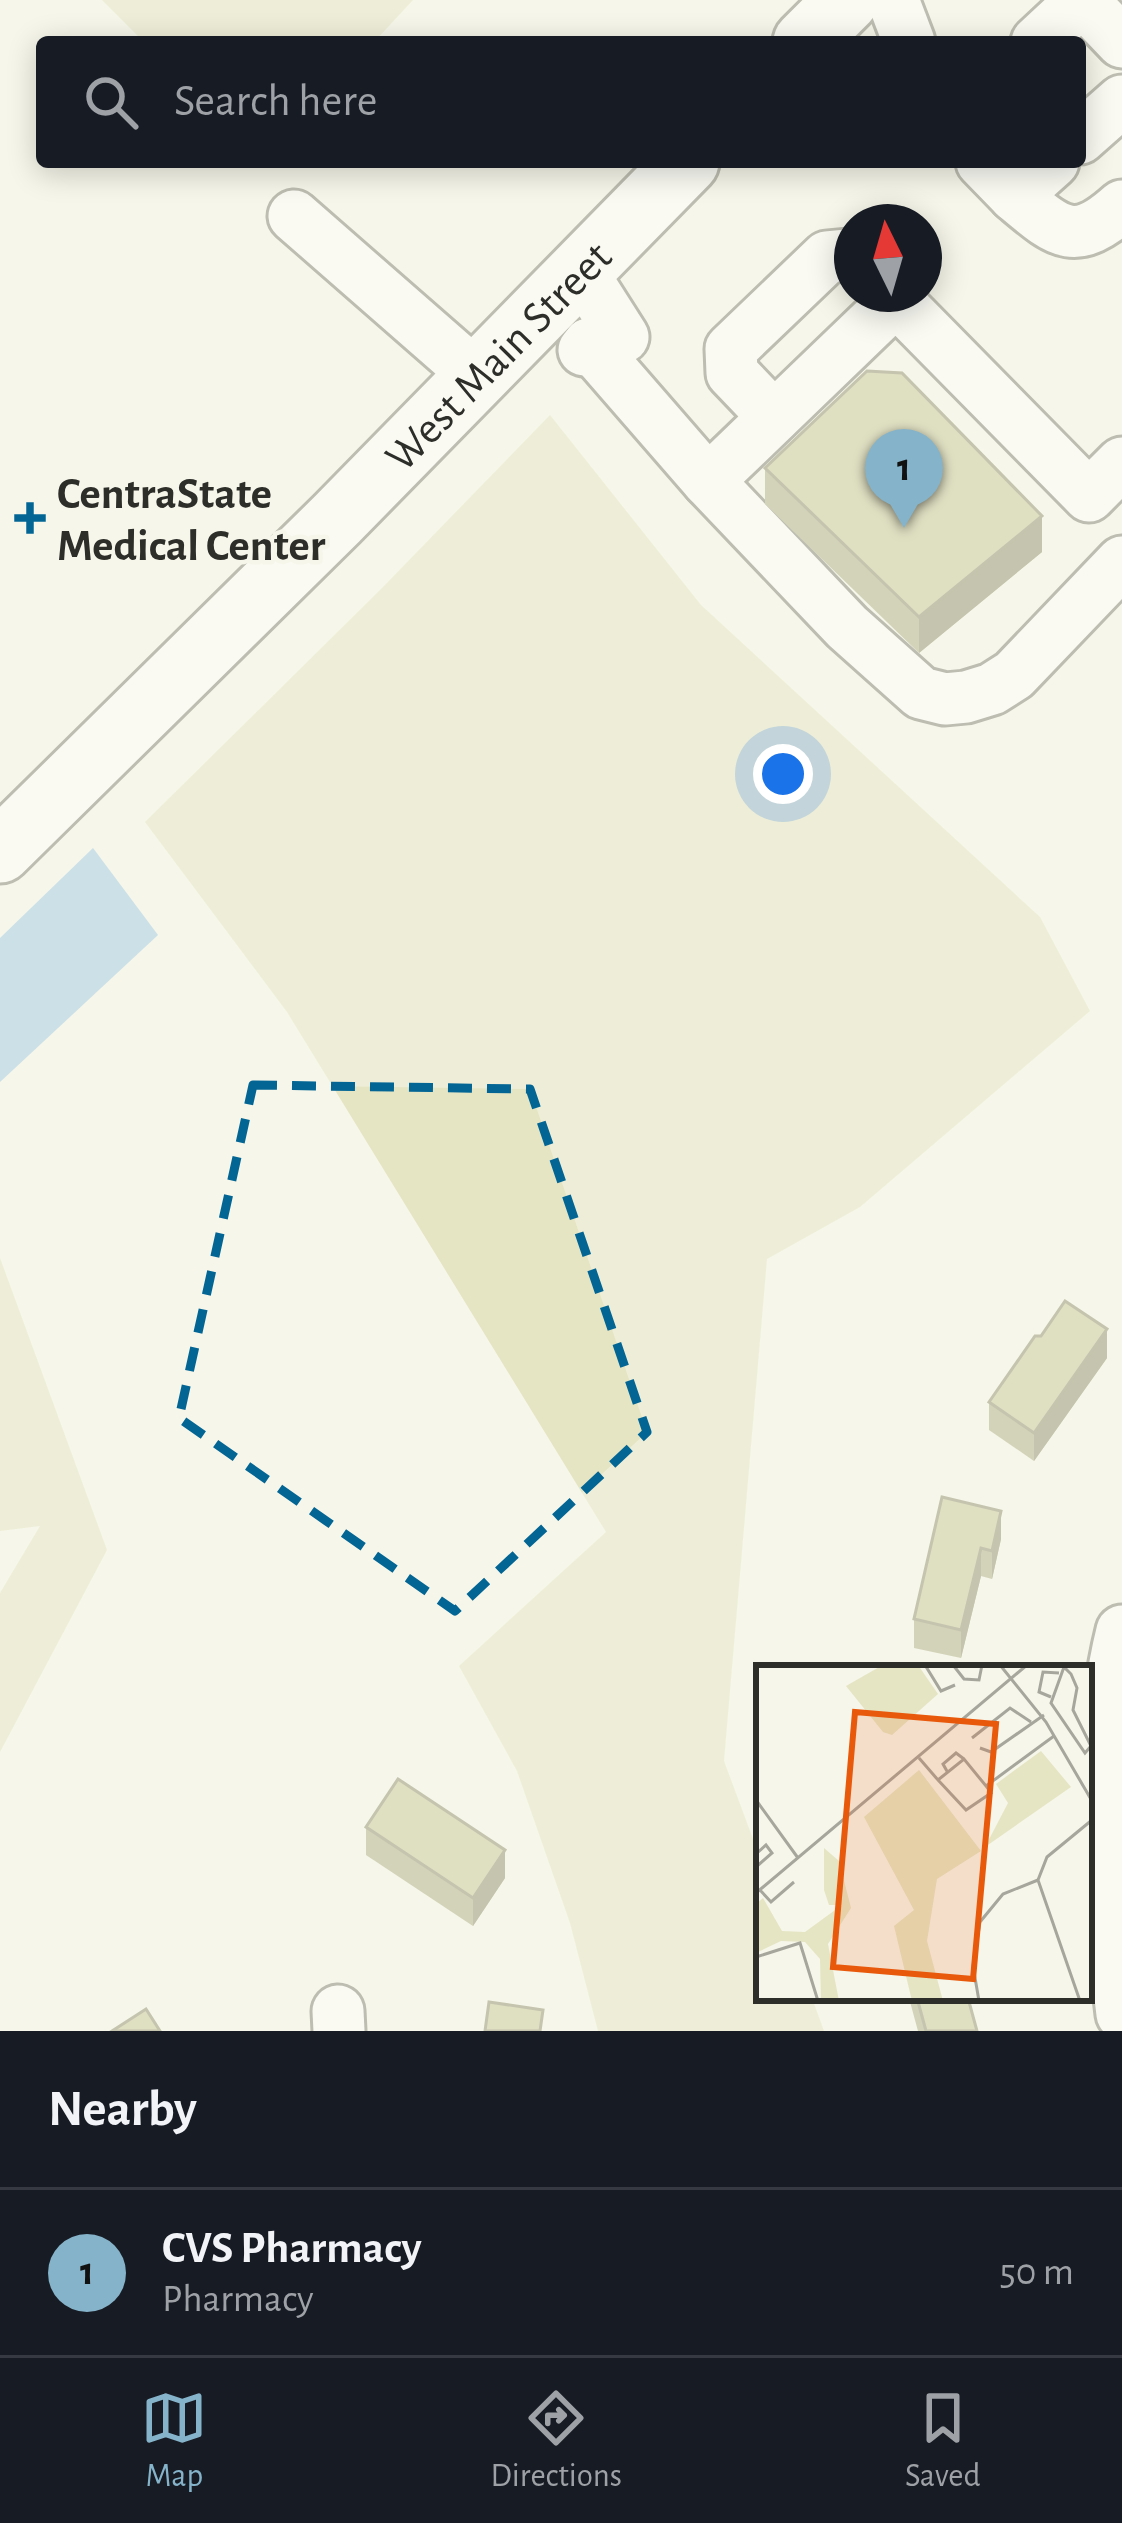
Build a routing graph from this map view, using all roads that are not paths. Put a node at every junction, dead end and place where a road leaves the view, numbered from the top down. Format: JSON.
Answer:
{"nodes":[{"id":1,"x":847,"y":0,"type":"edge"},
{"id":2,"x":893,"y":0,"type":"edge"},
{"id":3,"x":1082,"y":0,"type":"edge"},
{"id":4,"x":811,"y":36,"type":"edge"},
{"id":5,"x":907,"y":36,"type":"edge"},
{"id":6,"x":1043,"y":36,"type":"edge"},
{"id":7,"x":1122,"y":42,"type":"edge"},
{"id":8,"x":1122,"y":101,"type":"edge"},
{"id":9,"x":1086,"y":133,"type":"edge"},
{"id":10,"x":681,"y":168,"type":"edge"},
{"id":11,"x":1034,"y":168,"type":"edge"},
{"id":12,"x":998,"y":179,"type":"edge"},
{"id":13,"x":1122,"y":206,"type":"edge"},
{"id":14,"x":294,"y":216,"type":"dead end"},
{"id":15,"x":834,"y":256,"type":"edge"},
{"id":16,"x":878,"y":312,"type":"edge"},
{"id":17,"x":910,"y":312,"type":"edge"},
{"id":18,"x":561,"y":331,"type":"junction"},
{"id":19,"x":477,"y":376,"type":"junction"},
{"id":20,"x":775,"y":417,"type":"junction"},
{"id":21,"x":708,"y":481,"type":"junction"},
{"id":22,"x":1111,"y":494,"type":"edge"},
{"id":23,"x":1122,"y":562,"type":"edge"},
{"id":24,"x":0,"y":851,"type":"edge"},
{"id":25,"x":1122,"y":1631,"type":"edge"},
{"id":26,"x":1122,"y":2014,"type":"edge"}],
"edges":[{"from":1,"to":4,"type":"main road"},
{"from":2,"to":5,"type":"street"},
{"from":3,"to":6,"type":"street"},
{"from":3,"to":7,"type":"street"},
{"from":8,"to":9,"type":"street"},
{"from":10,"to":18,"type":"main road","name":"West Main Street"},
{"from":11,"to":12,"type":"street"},
{"from":12,"to":13,"type":"street"},
{"from":14,"to":19,"type":"street"},
{"from":15,"to":20,"type":"street"},
{"from":16,"to":20,"type":"street"},
{"from":17,"to":22,"type":"street"},
{"from":18,"to":19,"type":"main road","name":"West Main Street"},
{"from":18,"to":21,"type":"street"},
{"from":19,"to":24,"type":"main road","name":"West Main Street"},
{"from":20,"to":21,"type":"street"},
{"from":21,"to":23,"type":"street"},
{"from":25,"to":26,"type":"street"}]}
